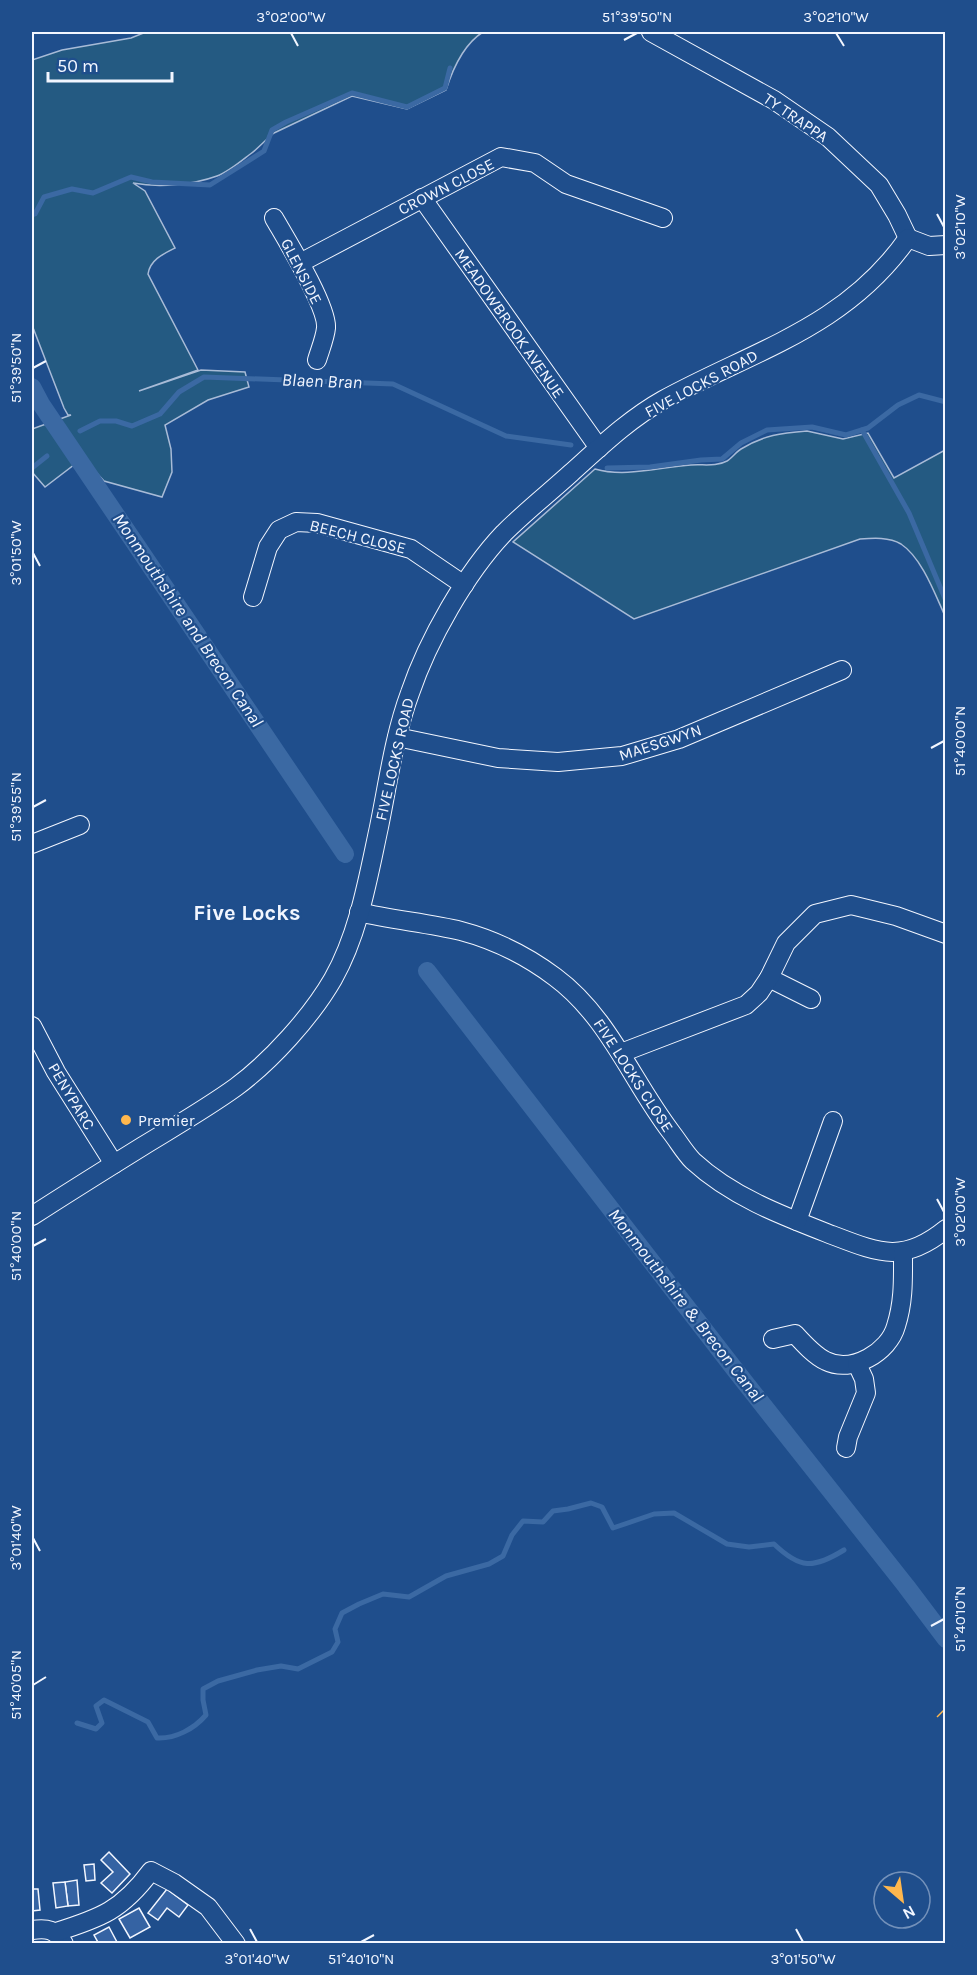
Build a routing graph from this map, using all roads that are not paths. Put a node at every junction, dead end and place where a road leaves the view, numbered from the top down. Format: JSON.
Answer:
{"nodes":[{"id":1,"x":651,"y":32,"type":"edge"},
{"id":2,"x":422,"y":198,"type":"junction"},
{"id":3,"x":274,"y":218,"type":"dead end"},
{"id":4,"x":663,"y":218,"type":"dead end"},
{"id":5,"x":908,"y":238,"type":"junction"},
{"id":6,"x":945,"y":244,"type":"edge"},
{"id":7,"x":300,"y":263,"type":"junction"},
{"id":8,"x":317,"y":360,"type":"dead end"},
{"id":9,"x":599,"y":448,"type":"junction"},
{"id":10,"x":464,"y":585,"type":"junction"},
{"id":11,"x":252,"y":597,"type":"dead end"},
{"id":12,"x":842,"y":670,"type":"dead end"},
{"id":13,"x":397,"y":737,"type":"junction"},
{"id":14,"x":80,"y":825,"type":"dead end"},
{"id":15,"x":32,"y":844,"type":"edge"},
{"id":16,"x":359,"y":912,"type":"junction"},
{"id":17,"x":945,"y":934,"type":"edge"},
{"id":18,"x":769,"y":978,"type":"junction"},
{"id":19,"x":811,"y":999,"type":"dead end"},
{"id":20,"x":32,"y":1026,"type":"edge"},
{"id":21,"x":621,"y":1053,"type":"junction"},
{"id":22,"x":833,"y":1120,"type":"dead end"},
{"id":23,"x":114,"y":1164,"type":"junction"},
{"id":24,"x":32,"y":1216,"type":"edge"},
{"id":25,"x":797,"y":1221,"type":"junction"},
{"id":26,"x":945,"y":1229,"type":"edge"},
{"id":27,"x":903,"y":1252,"type":"junction"},
{"id":28,"x":773,"y":1339,"type":"dead end"},
{"id":29,"x":857,"y":1364,"type":"junction"},
{"id":30,"x":846,"y":1449,"type":"dead end"},
{"id":31,"x":32,"y":1930,"type":"edge"},
{"id":32,"x":60,"y":1938,"type":"edge"},
{"id":33,"x":236,"y":1944,"type":"edge"}],
"edges":[{"from":1,"to":5,"type":"street","name":"TY TRAPPA"},
{"from":2,"to":4,"type":"street","name":"CROWN CLOSE"},
{"from":2,"to":7,"type":"street","name":"CROWN CLOSE"},
{"from":2,"to":9,"type":"street","name":"MEADOWBROOK AVENUE"},
{"from":3,"to":7,"type":"street","name":"GLENSIDE"},
{"from":5,"to":6,"type":"street"},
{"from":5,"to":9,"type":"street","name":"FIVE LOCKS ROAD"},
{"from":7,"to":8,"type":"street","name":"GLENSIDE"},
{"from":9,"to":10,"type":"street","name":"FIVE LOCKS ROAD"},
{"from":10,"to":11,"type":"street","name":"BEECH CLOSE"},
{"from":10,"to":13,"type":"street","name":"FIVE LOCKS ROAD"},
{"from":12,"to":13,"type":"street","name":"MAESGWYN"},
{"from":13,"to":16,"type":"street","name":"FIVE LOCKS ROAD"},
{"from":14,"to":15,"type":"street"},
{"from":16,"to":21,"type":"street","name":"FIVE LOCKS CLOSE"},
{"from":16,"to":23,"type":"street","name":"FIVE LOCKS ROAD"},
{"from":17,"to":18,"type":"street"},
{"from":18,"to":19,"type":"street"},
{"from":18,"to":21,"type":"street"},
{"from":20,"to":23,"type":"street","name":"PENYPARC"},
{"from":21,"to":25,"type":"street","name":"FIVE LOCKS CLOSE"},
{"from":22,"to":25,"type":"street"},
{"from":23,"to":24,"type":"street","name":"FIVE LOCKS ROAD"},
{"from":25,"to":27,"type":"street","name":"FIVE LOCKS CLOSE"},
{"from":26,"to":27,"type":"street","name":"FIVE LOCKS CLOSE"},
{"from":27,"to":29,"type":"street"},
{"from":28,"to":29,"type":"street"},
{"from":29,"to":30,"type":"street"},
{"from":31,"to":32,"type":"street"},
{"from":32,"to":33,"type":"street"}]}
